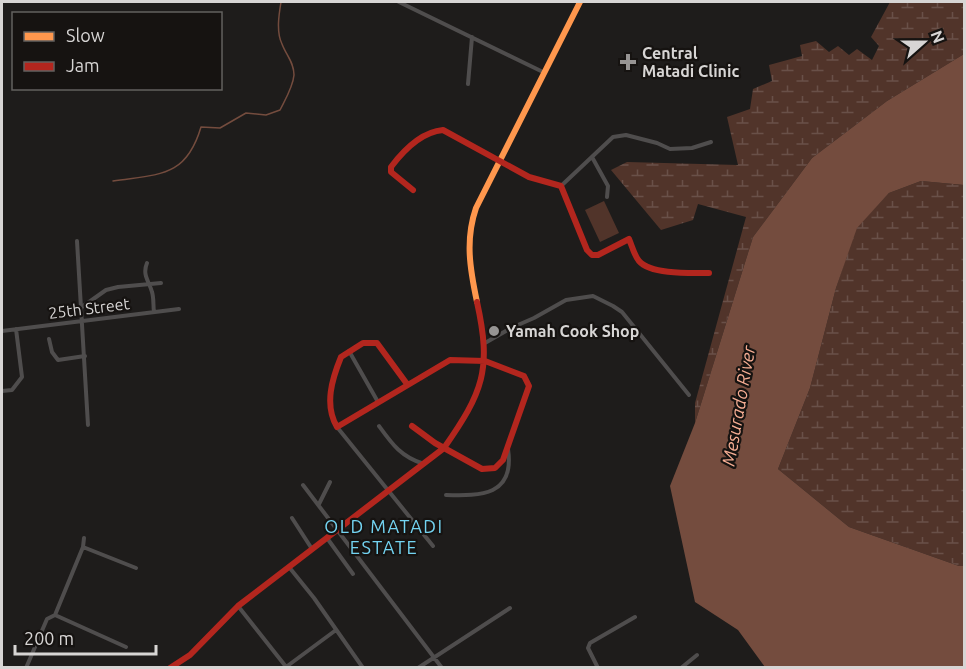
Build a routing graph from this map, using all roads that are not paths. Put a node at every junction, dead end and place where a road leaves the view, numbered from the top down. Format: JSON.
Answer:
{"nodes":[{"id":1,"x":399,"y":2,"type":"edge"},
{"id":2,"x":577,"y":3,"type":"edge"},
{"id":3,"x":472,"y":38,"type":"junction"},
{"id":4,"x":543,"y":72,"type":"junction"},
{"id":5,"x":468,"y":84,"type":"dead end"},
{"id":6,"x":711,"y":142,"type":"dead end"},
{"id":7,"x":592,"y":157,"type":"junction"},
{"id":8,"x":499,"y":160,"type":"junction"},
{"id":9,"x":561,"y":186,"type":"junction"},
{"id":10,"x":413,"y":190,"type":"dead end"},
{"id":11,"x":607,"y":197,"type":"dead end"},
{"id":12,"x":77,"y":241,"type":"dead end"},
{"id":13,"x":147,"y":263,"type":"dead end"},
{"id":14,"x":709,"y":273,"type":"dead end"},
{"id":15,"x":161,"y":283,"type":"dead end"},
{"id":16,"x":149,"y":284,"type":"junction"},
{"id":17,"x":82,"y":307,"type":"junction"},
{"id":18,"x":179,"y":309,"type":"dead end"},
{"id":19,"x":154,"y":312,"type":"junction"},
{"id":20,"x":82,"y":322,"type":"junction"},
{"id":21,"x":16,"y":329,"type":"junction"},
{"id":22,"x":2,"y":331,"type":"edge"},
{"id":23,"x":49,"y":339,"type":"dead end"},
{"id":24,"x":485,"y":344,"type":"junction"},
{"id":25,"x":349,"y":351,"type":"junction"},
{"id":26,"x":85,"y":356,"type":"junction"},
{"id":27,"x":485,"y":361,"type":"junction"},
{"id":28,"x":407,"y":384,"type":"junction"},
{"id":29,"x":2,"y":391,"type":"edge"},
{"id":30,"x":689,"y":395,"type":"dead end"},
{"id":31,"x":378,"y":402,"type":"junction"},
{"id":32,"x":88,"y":424,"type":"dead end"},
{"id":33,"x":379,"y":426,"type":"dead end"},
{"id":34,"x":412,"y":426,"type":"dead end"},
{"id":35,"x":337,"y":427,"type":"junction"},
{"id":36,"x":508,"y":447,"type":"junction"},
{"id":37,"x":444,"y":448,"type":"junction"},
{"id":38,"x":424,"y":464,"type":"junction"},
{"id":39,"x":330,"y":483,"type":"dead end"},
{"id":40,"x":303,"y":485,"type":"dead end"},
{"id":41,"x":390,"y":490,"type":"junction"},
{"id":42,"x":446,"y":495,"type":"dead end"},
{"id":43,"x":319,"y":504,"type":"junction"},
{"id":44,"x":292,"y":518,"type":"dead end"},
{"id":45,"x":338,"y":528,"type":"junction"},
{"id":46,"x":84,"y":538,"type":"dead end"},
{"id":47,"x":327,"y":538,"type":"junction"},
{"id":48,"x":433,"y":546,"type":"dead end"},
{"id":49,"x":83,"y":547,"type":"junction"},
{"id":50,"x":312,"y":549,"type":"junction"},
{"id":51,"x":288,"y":567,"type":"junction"},
{"id":52,"x":136,"y":568,"type":"dead end"},
{"id":53,"x":353,"y":574,"type":"dead end"},
{"id":54,"x":238,"y":606,"type":"junction"},
{"id":55,"x":510,"y":608,"type":"dead end"},
{"id":56,"x":55,"y":615,"type":"junction"},
{"id":57,"x":635,"y":617,"type":"dead end"},
{"id":58,"x":336,"y":630,"type":"junction"},
{"id":59,"x":126,"y":647,"type":"dead end"},
{"id":60,"x":697,"y":655,"type":"dead end"},
{"id":61,"x":434,"y":656,"type":"junction"},
{"id":62,"x":286,"y":667,"type":"edge"},
{"id":63,"x":26,"y":668,"type":"edge"},
{"id":64,"x":170,"y":668,"type":"edge"},
{"id":65,"x":363,"y":668,"type":"edge"},
{"id":66,"x":418,"y":668,"type":"edge"},
{"id":67,"x":442,"y":668,"type":"edge"},
{"id":68,"x":598,"y":668,"type":"edge"},
{"id":69,"x":681,"y":668,"type":"edge"}],
"edges":[{"from":1,"to":3,"type":"street"},
{"from":2,"to":4,"type":"street"},
{"from":3,"to":4,"type":"street"},
{"from":3,"to":5,"type":"street"},
{"from":4,"to":8,"type":"street"},
{"from":6,"to":7,"type":"street"},
{"from":7,"to":9,"type":"street"},
{"from":7,"to":11,"type":"street"},
{"from":8,"to":9,"type":"street"},
{"from":8,"to":10,"type":"street"},
{"from":8,"to":24,"type":"street"},
{"from":9,"to":14,"type":"street"},
{"from":12,"to":17,"type":"street"},
{"from":13,"to":16,"type":"street"},
{"from":15,"to":16,"type":"street"},
{"from":16,"to":17,"type":"street"},
{"from":16,"to":19,"type":"street"},
{"from":17,"to":20,"type":"street"},
{"from":18,"to":19,"type":"street","name":"25th Street"},
{"from":19,"to":20,"type":"street","name":"25th Street"},
{"from":20,"to":21,"type":"street","name":"25th Street"},
{"from":20,"to":26,"type":"street"},
{"from":21,"to":22,"type":"street","name":"25th Street"},
{"from":21,"to":29,"type":"street"},
{"from":23,"to":26,"type":"street"},
{"from":24,"to":27,"type":"street"},
{"from":24,"to":30,"type":"street"},
{"from":25,"to":28,"type":"street"},
{"from":25,"to":31,"type":"street"},
{"from":25,"to":35,"type":"street"},
{"from":26,"to":32,"type":"street"},
{"from":27,"to":28,"type":"street"},
{"from":27,"to":36,"type":"street"},
{"from":27,"to":37,"type":"street"},
{"from":28,"to":31,"type":"street"},
{"from":31,"to":35,"type":"street"},
{"from":33,"to":38,"type":"street"},
{"from":34,"to":37,"type":"street"},
{"from":35,"to":41,"type":"street"},
{"from":36,"to":37,"type":"street"},
{"from":36,"to":42,"type":"street"},
{"from":37,"to":38,"type":"street"},
{"from":38,"to":41,"type":"street"},
{"from":39,"to":43,"type":"street"},
{"from":40,"to":43,"type":"street"},
{"from":41,"to":45,"type":"street"},
{"from":41,"to":48,"type":"street"},
{"from":43,"to":45,"type":"street"},
{"from":44,"to":50,"type":"street"},
{"from":45,"to":47,"type":"street"},
{"from":45,"to":61,"type":"street"},
{"from":46,"to":49,"type":"street"},
{"from":47,"to":50,"type":"street"},
{"from":47,"to":53,"type":"street"},
{"from":49,"to":52,"type":"street"},
{"from":49,"to":56,"type":"street"},
{"from":50,"to":51,"type":"street"},
{"from":51,"to":54,"type":"street"},
{"from":51,"to":58,"type":"street"},
{"from":54,"to":62,"type":"street"},
{"from":54,"to":64,"type":"street"},
{"from":55,"to":61,"type":"street"},
{"from":56,"to":59,"type":"street"},
{"from":56,"to":63,"type":"street"},
{"from":57,"to":68,"type":"street"},
{"from":58,"to":62,"type":"street"},
{"from":58,"to":65,"type":"street"},
{"from":60,"to":69,"type":"street"},
{"from":61,"to":66,"type":"street"},
{"from":61,"to":67,"type":"street"}]}
